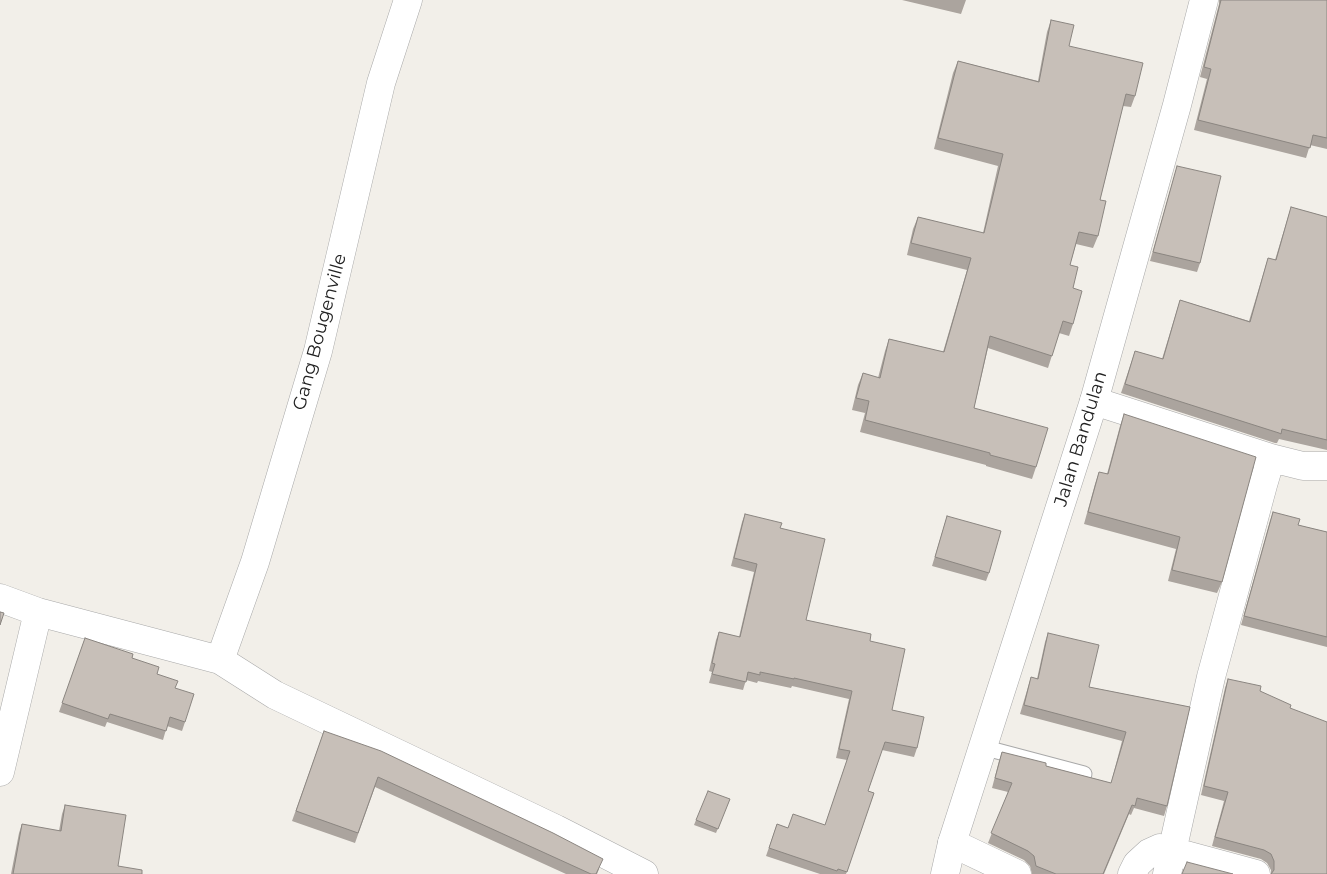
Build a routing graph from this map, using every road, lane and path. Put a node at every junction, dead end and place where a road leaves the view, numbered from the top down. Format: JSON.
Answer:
{"nodes":[{"id":1,"x":408,"y":0,"type":"edge"},
{"id":2,"x":1204,"y":0,"type":"edge"},
{"id":3,"x":1094,"y":401,"type":"junction"},
{"id":4,"x":1271,"y":458,"type":"junction"},
{"id":5,"x":1327,"y":466,"type":"edge"},
{"id":6,"x":0,"y":598,"type":"edge"},
{"id":7,"x":38,"y":612,"type":"junction"},
{"id":8,"x":220,"y":660,"type":"junction"},
{"id":9,"x":982,"y":747,"type":"junction"},
{"id":10,"x":0,"y":772,"type":"edge"},
{"id":11,"x":1084,"y":774,"type":"edge"},
{"id":12,"x":952,"y":843,"type":"junction"},
{"id":13,"x":1170,"y":862,"type":"edge"},
{"id":14,"x":644,"y":874,"type":"edge"},
{"id":15,"x":945,"y":874,"type":"edge"},
{"id":16,"x":1017,"y":874,"type":"edge"},
{"id":17,"x":1132,"y":874,"type":"edge"},
{"id":18,"x":1256,"y":874,"type":"edge"}],
"edges":[{"from":1,"to":8,"type":"street","name":"Gang Bougenville"},
{"from":2,"to":3,"type":"street","name":"Jalan Bandulan"},
{"from":3,"to":4,"type":"street"},
{"from":3,"to":9,"type":"street","name":"Jalan Bandulan"},
{"from":4,"to":5,"type":"street"},
{"from":4,"to":13,"type":"street"},
{"from":6,"to":7,"type":"street"},
{"from":7,"to":8,"type":"street"},
{"from":7,"to":10,"type":"street"},
{"from":8,"to":14,"type":"street"},
{"from":9,"to":11,"type":"lane"},
{"from":9,"to":12,"type":"street","name":"Jalan Bandulan"},
{"from":12,"to":15,"type":"street","name":"Jalan Bandulan"},
{"from":12,"to":16,"type":"street"},
{"from":13,"to":17,"type":"street"},
{"from":13,"to":18,"type":"street"}]}
